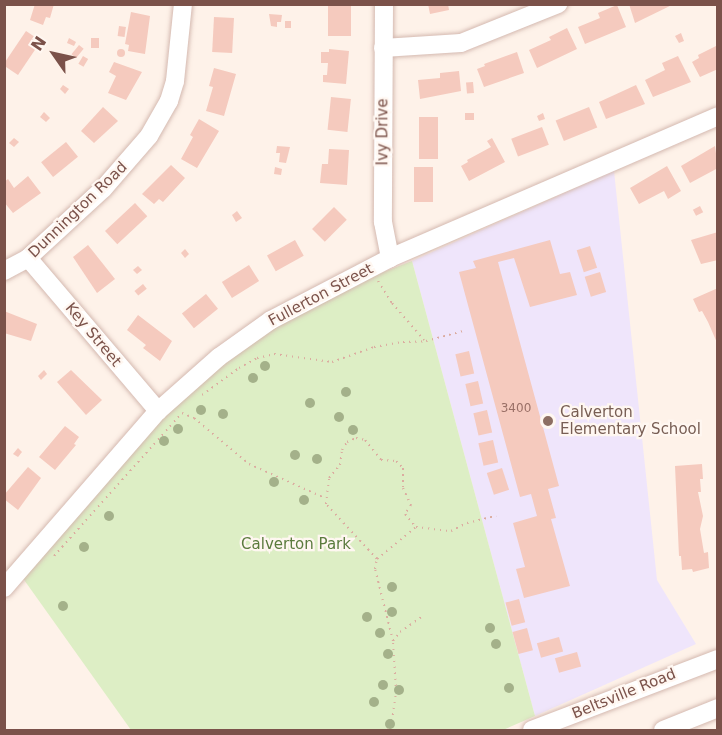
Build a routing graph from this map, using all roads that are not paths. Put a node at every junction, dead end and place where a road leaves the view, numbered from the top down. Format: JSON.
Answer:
{"nodes":[{"id":1,"x":183,"y":4,"type":"edge"},
{"id":2,"x":384,"y":4,"type":"edge"},
{"id":3,"x":558,"y":4,"type":"edge"},
{"id":4,"x":383,"y":48,"type":"junction"},
{"id":5,"x":717,"y":116,"type":"edge"},
{"id":6,"x":28,"y":258,"type":"junction"},
{"id":7,"x":390,"y":258,"type":"junction"},
{"id":8,"x":4,"y":271,"type":"edge"},
{"id":9,"x":158,"y":411,"type":"junction"},
{"id":10,"x":4,"y":588,"type":"edge"},
{"id":11,"x":717,"y":659,"type":"edge"},
{"id":12,"x":717,"y":708,"type":"edge"},
{"id":13,"x":534,"y":730,"type":"edge"},
{"id":14,"x":663,"y":730,"type":"edge"}],
"edges":[{"from":1,"to":6,"type":"street","name":"Dunnington Road"},
{"from":2,"to":4,"type":"street","name":"Ivy Drive"},
{"from":3,"to":4,"type":"street"},
{"from":4,"to":7,"type":"street","name":"Ivy Drive"},
{"from":5,"to":7,"type":"street","name":"Fullerton Street"},
{"from":6,"to":8,"type":"street","name":"Dunnington Road"},
{"from":6,"to":9,"type":"street","name":"Key Street"},
{"from":7,"to":9,"type":"street","name":"Fullerton Street"},
{"from":9,"to":10,"type":"street","name":"Fullerton Street"},
{"from":11,"to":13,"type":"street","name":"Beltsville Road"},
{"from":12,"to":14,"type":"street"}]}
